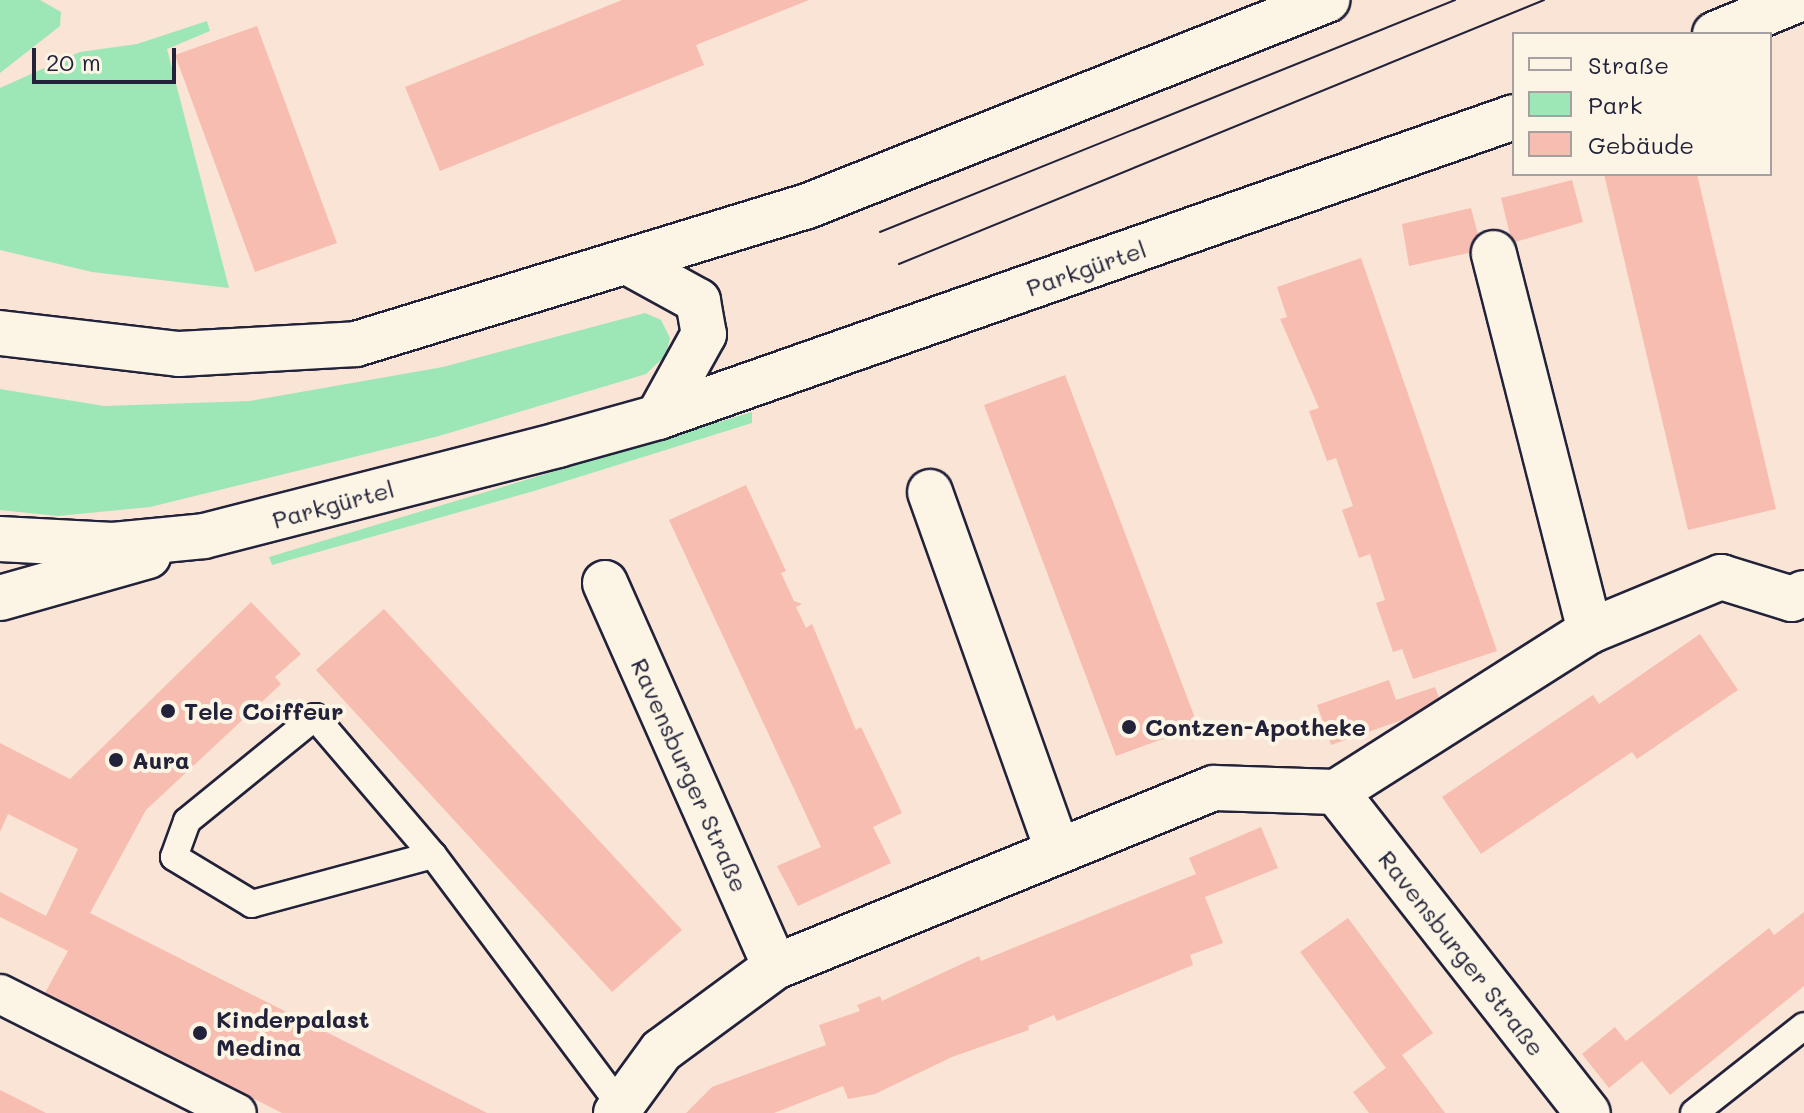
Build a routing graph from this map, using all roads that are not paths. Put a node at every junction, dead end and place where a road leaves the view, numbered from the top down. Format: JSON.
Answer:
{"nodes":[{"id":1,"x":1327,"y":0,"type":"edge"},
{"id":2,"x":1797,"y":0,"type":"edge"},
{"id":3,"x":1720,"y":32,"type":"edge"},
{"id":4,"x":1512,"y":118,"type":"edge"},
{"id":5,"x":1494,"y":253,"type":"dead end"},
{"id":6,"x":629,"y":263,"type":"junction"},
{"id":7,"x":11,"y":330,"type":"edge"},
{"id":8,"x":658,"y":417,"type":"junction"},
{"id":9,"x":930,"y":492,"type":"dead end"},
{"id":10,"x":204,"y":536,"type":"junction"},
{"id":11,"x":0,"y":539,"type":"edge"},
{"id":12,"x":605,"y":583,"type":"dead end"},
{"id":13,"x":1804,"y":593,"type":"edge"},
{"id":14,"x":0,"y":598,"type":"edge"},
{"id":15,"x":1590,"y":631,"type":"junction"},
{"id":16,"x":1336,"y":792,"type":"junction"},
{"id":17,"x":1057,"y":849,"type":"junction"},
{"id":18,"x":433,"y":855,"type":"junction"},
{"id":19,"x":775,"y":967,"type":"junction"},
{"id":20,"x":0,"y":994,"type":"edge"},
{"id":21,"x":1804,"y":1026,"type":"edge"},
{"id":22,"x":619,"y":1109,"type":"edge"},
{"id":23,"x":237,"y":1113,"type":"edge"},
{"id":24,"x":1588,"y":1113,"type":"edge"},
{"id":25,"x":1694,"y":1113,"type":"edge"}],
"edges":[{"from":1,"to":6,"type":"main road"},
{"from":2,"to":3,"type":"main road"},
{"from":4,"to":8,"type":"main road","name":"Parkgürtel"},
{"from":5,"to":15,"type":"main road"},
{"from":6,"to":7,"type":"main road"},
{"from":6,"to":8,"type":"main road"},
{"from":8,"to":10,"type":"main road","name":"Parkgürtel"},
{"from":9,"to":17,"type":"main road"},
{"from":10,"to":11,"type":"main road","name":"Parkgürtel"},
{"from":10,"to":14,"type":"main road"},
{"from":12,"to":19,"type":"main road","name":"Ravensburger Straße"},
{"from":13,"to":15,"type":"main road"},
{"from":15,"to":16,"type":"main road"},
{"from":16,"to":17,"type":"main road"},
{"from":16,"to":24,"type":"main road","name":"Ravensburger Straße"},
{"from":17,"to":19,"type":"main road"},
{"from":18,"to":18,"type":"lane"},
{"from":18,"to":22,"type":"lane"},
{"from":19,"to":22,"type":"main road"},
{"from":20,"to":23,"type":"street"},
{"from":21,"to":25,"type":"lane"}]}
